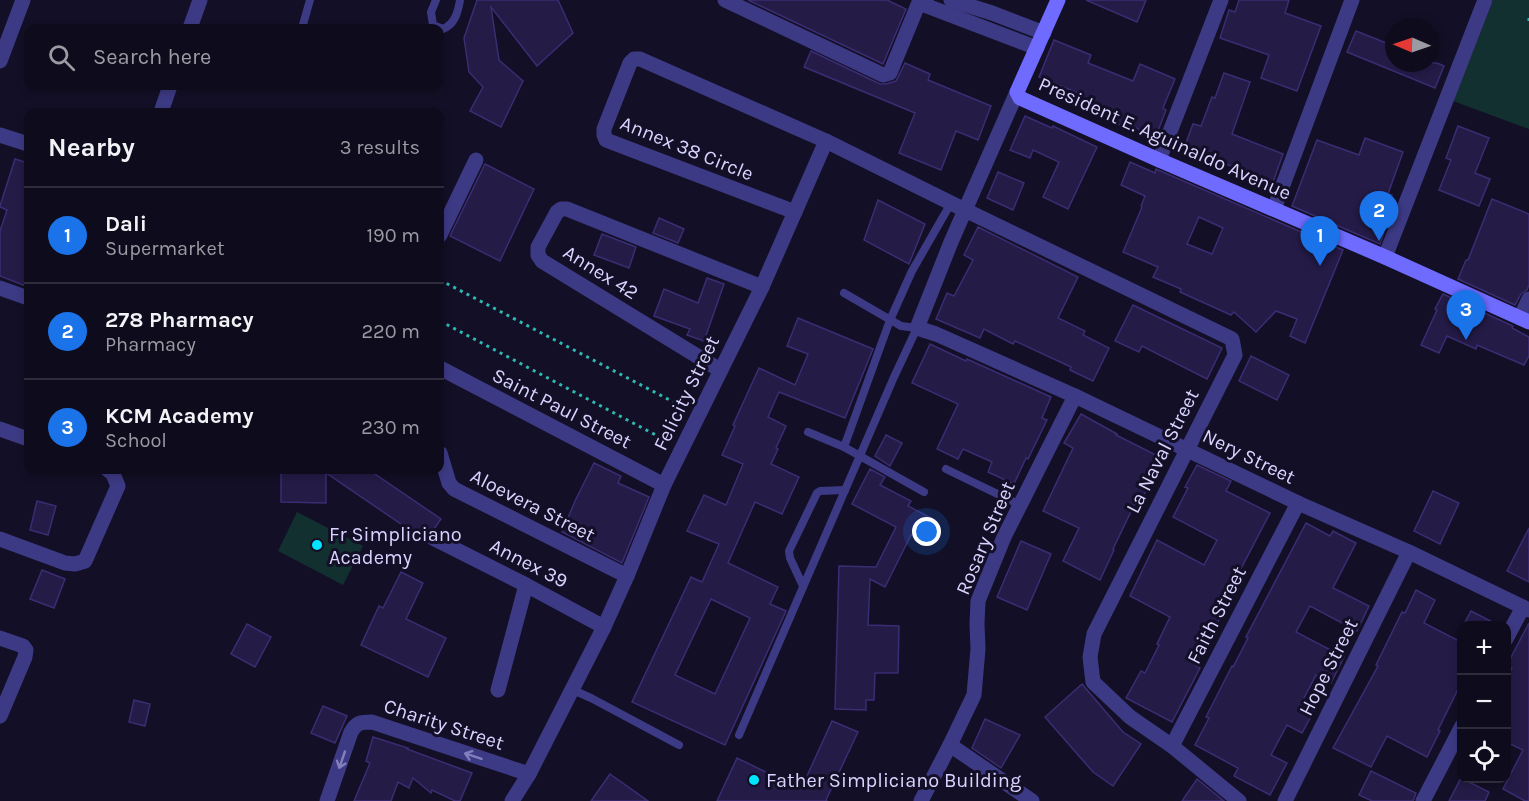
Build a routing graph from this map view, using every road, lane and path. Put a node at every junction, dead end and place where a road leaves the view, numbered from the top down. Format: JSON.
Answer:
{"nodes":[{"id":1,"x":23,"y":0,"type":"edge"},
{"id":2,"x":200,"y":0,"type":"edge"},
{"id":3,"x":310,"y":0,"type":"edge"},
{"id":4,"x":436,"y":0,"type":"edge"},
{"id":5,"x":460,"y":0,"type":"edge"},
{"id":6,"x":725,"y":0,"type":"edge"},
{"id":7,"x":920,"y":0,"type":"edge"},
{"id":8,"x":926,"y":0,"type":"edge"},
{"id":9,"x":951,"y":0,"type":"edge"},
{"id":10,"x":1058,"y":0,"type":"edge"},
{"id":11,"x":1221,"y":0,"type":"edge"},
{"id":12,"x":1352,"y":0,"type":"edge"},
{"id":13,"x":1485,"y":0,"type":"edge"},
{"id":14,"x":973,"y":15,"type":"junction"},
{"id":15,"x":1010,"y":20,"type":"junction"},
{"id":16,"x":191,"y":24,"type":"edge"},
{"id":17,"x":303,"y":24,"type":"edge"},
{"id":18,"x":434,"y":24,"type":"edge"},
{"id":19,"x":444,"y":29,"type":"edge"},
{"id":20,"x":1044,"y":33,"type":"junction"},
{"id":21,"x":1004,"y":35,"type":"junction"},
{"id":22,"x":1037,"y":48,"type":"junction"},
{"id":23,"x":0,"y":61,"type":"edge"},
{"id":24,"x":169,"y":90,"type":"edge"},
{"id":25,"x":1017,"y":92,"type":"junction"},
{"id":26,"x":162,"y":108,"type":"edge"},
{"id":27,"x":0,"y":135,"type":"edge"},
{"id":28,"x":826,"y":141,"type":"junction"},
{"id":29,"x":24,"y":143,"type":"edge"},
{"id":30,"x":476,"y":160,"type":"dead end"},
{"id":31,"x":1159,"y":160,"type":"junction"},
{"id":32,"x":951,"y":203,"type":"junction"},
{"id":33,"x":1274,"y":209,"type":"junction"},
{"id":34,"x":965,"y":210,"type":"junction"},
{"id":35,"x":795,"y":212,"type":"junction"},
{"id":36,"x":444,"y":228,"type":"edge"},
{"id":37,"x":1385,"y":257,"type":"junction"},
{"id":38,"x":444,"y":282,"type":"edge"},
{"id":39,"x":762,"y":286,"type":"junction"},
{"id":40,"x":0,"y":288,"type":"edge"},
{"id":41,"x":844,"y":293,"type":"dead end"},
{"id":42,"x":24,"y":296,"type":"edge"},
{"id":43,"x":1529,"y":298,"type":"edge"},
{"id":44,"x":1525,"y":320,"type":"edge"},
{"id":45,"x":890,"y":321,"type":"junction"},
{"id":46,"x":444,"y":323,"type":"edge"},
{"id":47,"x":916,"y":328,"type":"junction"},
{"id":48,"x":720,"y":370,"type":"junction"},
{"id":49,"x":444,"y":375,"type":"edge"},
{"id":50,"x":1075,"y":396,"type":"junction"},
{"id":51,"x":699,"y":415,"type":"junction"},
{"id":52,"x":0,"y":429,"type":"edge"},
{"id":53,"x":808,"y":432,"type":"dead end"},
{"id":54,"x":24,"y":438,"type":"edge"},
{"id":55,"x":844,"y":447,"type":"junction"},
{"id":56,"x":683,"y":449,"type":"junction"},
{"id":57,"x":1186,"y":449,"type":"junction"},
{"id":58,"x":859,"y":456,"type":"junction"},
{"id":59,"x":444,"y":466,"type":"edge"},
{"id":60,"x":946,"y":469,"type":"dead end"},
{"id":61,"x":113,"y":474,"type":"edge"},
{"id":62,"x":664,"y":485,"type":"junction"},
{"id":63,"x":845,"y":490,"type":"junction"},
{"id":64,"x":924,"y":492,"type":"dead end"},
{"id":65,"x":1298,"y":503,"type":"junction"},
{"id":66,"x":1020,"y":505,"type":"junction"},
{"id":67,"x":434,"y":538,"type":"dead end"},
{"id":68,"x":0,"y":539,"type":"edge"},
{"id":69,"x":1409,"y":552,"type":"junction"},
{"id":70,"x":627,"y":576,"type":"junction"},
{"id":71,"x":526,"y":585,"type":"junction"},
{"id":72,"x":803,"y":586,"type":"junction"},
{"id":73,"x":1526,"y":608,"type":"edge"},
{"id":74,"x":604,"y":627,"type":"junction"},
{"id":75,"x":1511,"y":631,"type":"edge"},
{"id":76,"x":0,"y":638,"type":"edge"},
{"id":77,"x":498,"y":690,"type":"dead end"},
{"id":78,"x":573,"y":690,"type":"junction"},
{"id":79,"x":0,"y":716,"type":"edge"},
{"id":80,"x":1459,"y":729,"type":"edge"},
{"id":81,"x":739,"y":735,"type":"dead end"},
{"id":82,"x":679,"y":745,"type":"dead end"},
{"id":83,"x":950,"y":745,"type":"junction"},
{"id":84,"x":1172,"y":746,"type":"junction"},
{"id":85,"x":529,"y":774,"type":"junction"},
{"id":86,"x":327,"y":801,"type":"edge"},
{"id":87,"x":512,"y":801,"type":"edge"},
{"id":88,"x":921,"y":801,"type":"edge"},
{"id":89,"x":1032,"y":801,"type":"edge"},
{"id":90,"x":1239,"y":801,"type":"edge"},
{"id":91,"x":1285,"y":801,"type":"edge"},
{"id":92,"x":1423,"y":801,"type":"edge"}],
"edges":[{"from":1,"to":23,"type":"street"},
{"from":2,"to":16,"type":"street"},
{"from":3,"to":17,"type":"lane"},
{"from":4,"to":18,"type":"lane"},
{"from":5,"to":19,"type":"lane"},
{"from":6,"to":7,"type":"street"},
{"from":8,"to":14,"type":"street"},
{"from":9,"to":14,"type":"street"},
{"from":10,"to":20,"type":"main road"},
{"from":11,"to":31,"type":"street"},
{"from":12,"to":33,"type":"street"},
{"from":13,"to":37,"type":"street"},
{"from":14,"to":15,"type":"street"},
{"from":14,"to":21,"type":"street"},
{"from":15,"to":20,"type":"street"},
{"from":15,"to":21,"type":"street"},
{"from":20,"to":22,"type":"main road"},
{"from":21,"to":22,"type":"street"},
{"from":22,"to":25,"type":"main road"},
{"from":24,"to":26,"type":"street"},
{"from":25,"to":31,"type":"main road","name":"President E. Aguinaldo Avenue"},
{"from":25,"to":34,"type":"street"},
{"from":27,"to":29,"type":"street"},
{"from":28,"to":32,"type":"street"},
{"from":28,"to":35,"type":"street","name":"Felicity Street"},
{"from":28,"to":35,"type":"street","name":"Annex 38 Circle"},
{"from":30,"to":36,"type":"street"},
{"from":31,"to":33,"type":"main road","name":"President E. Aguinaldo Avenue"},
{"from":32,"to":34,"type":"street"},
{"from":32,"to":45,"type":"lane"},
{"from":33,"to":37,"type":"main road","name":"President E. Aguinaldo Avenue"},
{"from":34,"to":47,"type":"street"},
{"from":34,"to":57,"type":"street","name":"La Naval Street"},
{"from":35,"to":39,"type":"street","name":"Felicity Street"},
{"from":37,"to":44,"type":"main road","name":"President E. Aguinaldo Avenue"},
{"from":38,"to":51,"type":"path"},
{"from":39,"to":48,"type":"street","name":"Felicity Street"},
{"from":39,"to":48,"type":"street","name":"Annex 42"},
{"from":40,"to":42,"type":"street"},
{"from":41,"to":45,"type":"lane"},
{"from":43,"to":44,"type":"street"},
{"from":45,"to":47,"type":"lane"},
{"from":45,"to":55,"type":"lane"},
{"from":46,"to":56,"type":"path"},
{"from":47,"to":50,"type":"street","name":"Nery Street"},
{"from":47,"to":58,"type":"lane"},
{"from":48,"to":51,"type":"street","name":"Felicity Street"},
{"from":49,"to":62,"type":"street","name":"Saint Paul Street"},
{"from":50,"to":57,"type":"street","name":"Nery Street"},
{"from":50,"to":66,"type":"street","name":"Rosary Street"},
{"from":51,"to":56,"type":"street","name":"Felicity Street"},
{"from":52,"to":54,"type":"street"},
{"from":53,"to":55,"type":"lane"},
{"from":55,"to":58,"type":"lane"},
{"from":56,"to":62,"type":"street","name":"Felicity Street"},
{"from":57,"to":65,"type":"street","name":"Nery Street"},
{"from":57,"to":84,"type":"street","name":"La Naval Street"},
{"from":58,"to":63,"type":"lane"},
{"from":58,"to":64,"type":"lane"},
{"from":59,"to":70,"type":"street","name":"Aloevera Street"},
{"from":60,"to":66,"type":"lane"},
{"from":61,"to":68,"type":"street"},
{"from":62,"to":70,"type":"street","name":"Felicity Street"},
{"from":63,"to":72,"type":"lane"},
{"from":63,"to":72,"type":"lane"},
{"from":65,"to":69,"type":"street","name":"Nery Street"},
{"from":65,"to":84,"type":"street","name":"Faith Street"},
{"from":66,"to":83,"type":"street","name":"Rosary Street"},
{"from":67,"to":71,"type":"street","name":"Annex 39"},
{"from":69,"to":73,"type":"street","name":"Nery Street"},
{"from":69,"to":91,"type":"street","name":"Hope Street"},
{"from":70,"to":74,"type":"street","name":"Felicity Street"},
{"from":71,"to":74,"type":"street","name":"Annex 39"},
{"from":71,"to":77,"type":"street"},
{"from":72,"to":81,"type":"lane"},
{"from":73,"to":75,"type":"street"},
{"from":74,"to":78,"type":"street","name":"Felicity Street"},
{"from":76,"to":79,"type":"street"},
{"from":78,"to":82,"type":"lane"},
{"from":78,"to":85,"type":"street","name":"Felicity Street"},
{"from":80,"to":92,"type":"street"},
{"from":83,"to":88,"type":"street","name":"Rosary Street"},
{"from":83,"to":89,"type":"street"},
{"from":84,"to":90,"type":"street","name":"La Naval Street"},
{"from":85,"to":86,"type":"street","name":"Charity Street","one_way":true},
{"from":85,"to":87,"type":"street","name":"Felicity Street"}]}
